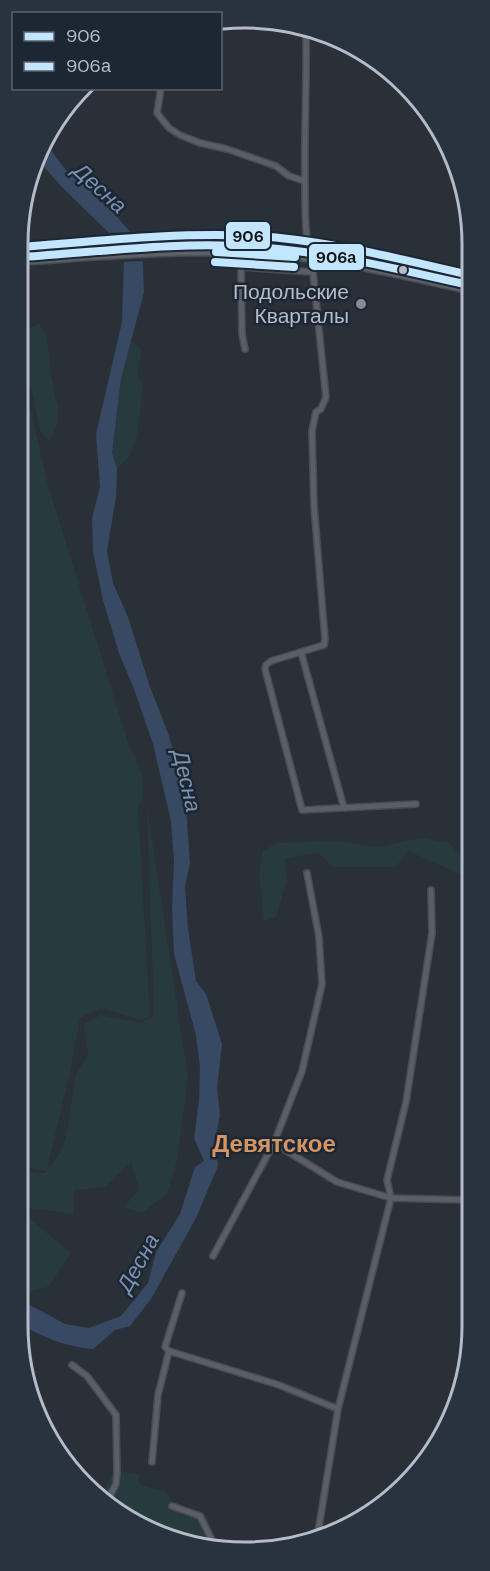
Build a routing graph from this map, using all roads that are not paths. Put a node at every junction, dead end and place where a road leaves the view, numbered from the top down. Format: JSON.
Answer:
{"nodes":[{"id":1,"x":306,"y":37,"type":"edge"},
{"id":2,"x":161,"y":90,"type":"edge"},
{"id":3,"x":305,"y":181,"type":"junction"},
{"id":4,"x":306,"y":242,"type":"junction"},
{"id":5,"x":28,"y":247,"type":"edge"},
{"id":6,"x":309,"y":258,"type":"junction"},
{"id":7,"x":28,"y":261,"type":"edge"},
{"id":8,"x":313,"y":272,"type":"junction"},
{"id":9,"x":462,"y":273,"type":"edge"},
{"id":10,"x":462,"y":288,"type":"edge"},
{"id":11,"x":245,"y":349,"type":"dead end"},
{"id":12,"x":301,"y":652,"type":"junction"},
{"id":13,"x":416,"y":804,"type":"dead end"},
{"id":14,"x":344,"y":808,"type":"junction"},
{"id":15,"x":307,"y":873,"type":"dead end"},
{"id":16,"x":431,"y":890,"type":"dead end"},
{"id":17,"x":274,"y":1143,"type":"junction"},
{"id":18,"x":391,"y":1198,"type":"junction"},
{"id":19,"x":462,"y":1200,"type":"edge"},
{"id":20,"x":213,"y":1257,"type":"dead end"},
{"id":21,"x":182,"y":1293,"type":"dead end"},
{"id":22,"x":169,"y":1351,"type":"junction"},
{"id":23,"x":72,"y":1365,"type":"dead end"},
{"id":24,"x":338,"y":1409,"type":"junction"},
{"id":25,"x":152,"y":1462,"type":"dead end"},
{"id":26,"x":110,"y":1495,"type":"edge"},
{"id":27,"x":172,"y":1506,"type":"dead end"},
{"id":28,"x":319,"y":1530,"type":"edge"},
{"id":29,"x":212,"y":1540,"type":"edge"}],
"edges":[{"from":1,"to":3,"type":"street"},
{"from":2,"to":3,"type":"street"},
{"from":3,"to":4,"type":"street"},
{"from":4,"to":5,"type":"main road"},
{"from":4,"to":6,"type":"street"},
{"from":4,"to":9,"type":"main road"},
{"from":6,"to":7,"type":"main road"},
{"from":6,"to":8,"type":"street"},
{"from":6,"to":10,"type":"main road"},
{"from":8,"to":11,"type":"street"},
{"from":8,"to":12,"type":"street"},
{"from":12,"to":14,"type":"street"},
{"from":12,"to":14,"type":"street"},
{"from":13,"to":14,"type":"street"},
{"from":15,"to":17,"type":"street"},
{"from":16,"to":18,"type":"street"},
{"from":17,"to":18,"type":"street"},
{"from":17,"to":20,"type":"street"},
{"from":18,"to":19,"type":"street"},
{"from":18,"to":24,"type":"street"},
{"from":21,"to":22,"type":"street"},
{"from":22,"to":24,"type":"street"},
{"from":22,"to":25,"type":"street"},
{"from":23,"to":26,"type":"street"},
{"from":24,"to":28,"type":"street"},
{"from":27,"to":29,"type":"street"}]}
